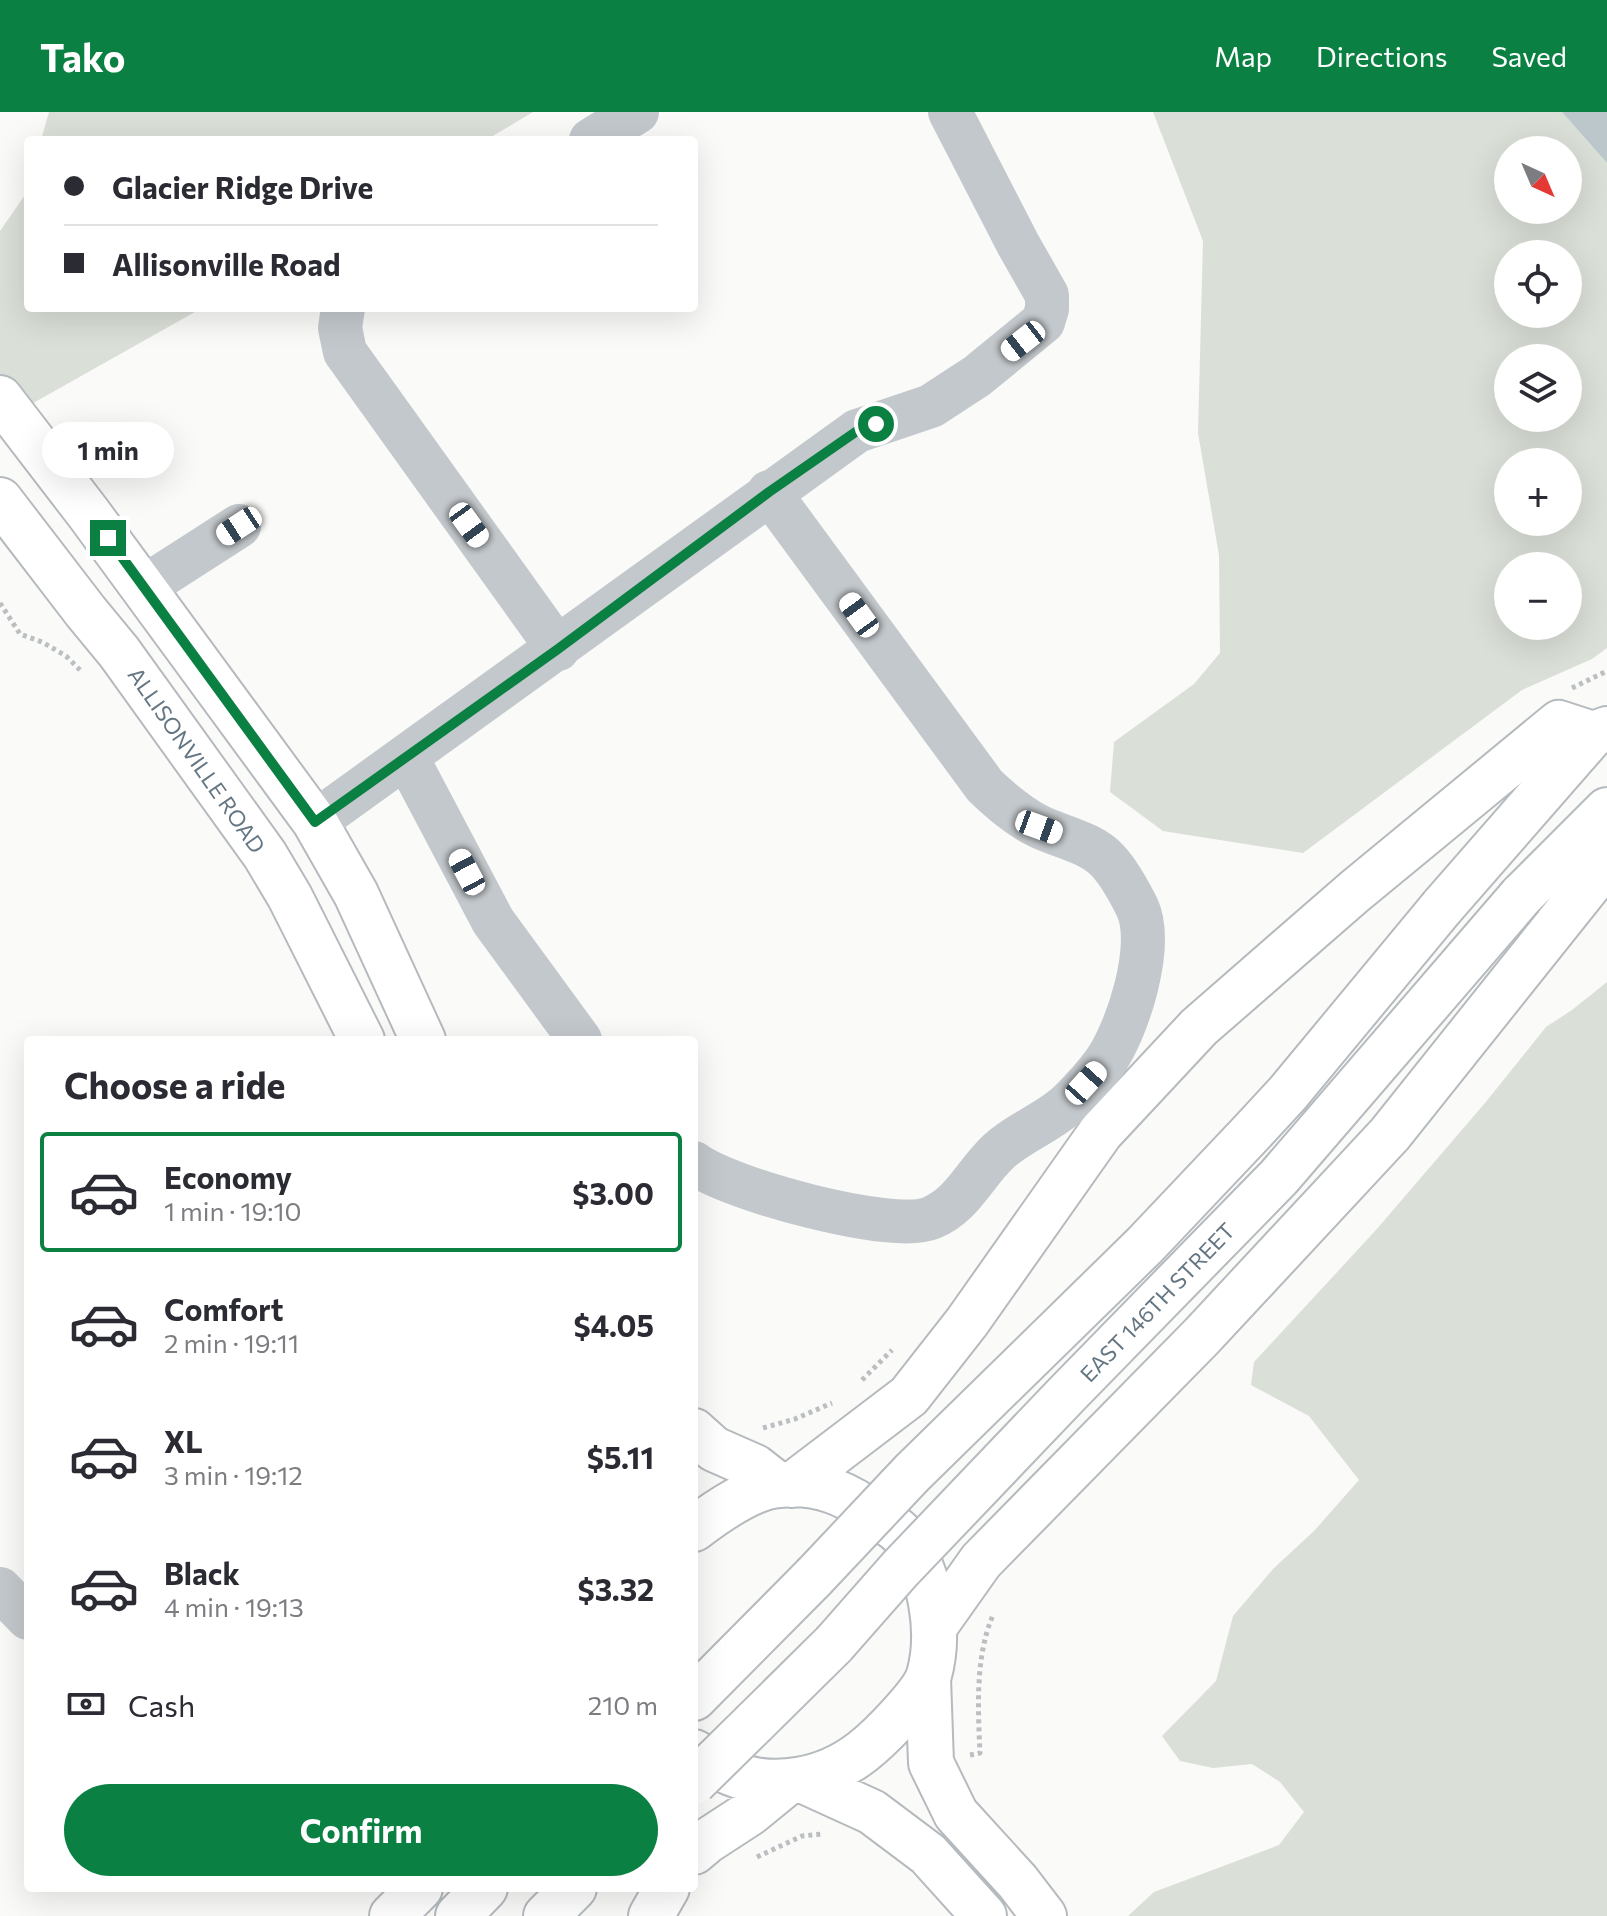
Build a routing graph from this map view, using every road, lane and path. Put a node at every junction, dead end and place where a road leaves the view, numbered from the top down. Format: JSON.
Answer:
{"nodes":[{"id":1,"x":637,"y":112,"type":"edge"},
{"id":2,"x":950,"y":112,"type":"edge"},
{"id":3,"x":598,"y":136,"type":"edge"},
{"id":4,"x":342,"y":312,"type":"edge"},
{"id":5,"x":0,"y":398,"type":"edge"},
{"id":6,"x":769,"y":492,"type":"junction"},
{"id":7,"x":7,"y":523,"type":"edge"},
{"id":8,"x":239,"y":526,"type":"dead end"},
{"id":9,"x":144,"y":587,"type":"junction"},
{"id":10,"x":0,"y":603,"type":"edge"},
{"id":11,"x":20,"y":634,"type":"dead end"},
{"id":12,"x":558,"y":649,"type":"junction"},
{"id":13,"x":215,"y":684,"type":"junction"},
{"id":14,"x":1600,"y":732,"type":"edge"},
{"id":15,"x":407,"y":758,"type":"junction"},
{"id":16,"x":1607,"y":810,"type":"edge"},
{"id":17,"x":315,"y":822,"type":"junction"},
{"id":18,"x":1607,"y":862,"type":"edge"},
{"id":19,"x":360,"y":1036,"type":"edge"},
{"id":20,"x":421,"y":1036,"type":"edge"},
{"id":21,"x":577,"y":1036,"type":"edge"},
{"id":22,"x":698,"y":1165,"type":"edge"},
{"id":23,"x":838,"y":1400,"type":"dead end"},
{"id":24,"x":762,"y":1428,"type":"dead end"},
{"id":25,"x":698,"y":1435,"type":"edge"},
{"id":26,"x":785,"y":1485,"type":"junction"},
{"id":27,"x":698,"y":1526,"type":"edge"},
{"id":28,"x":0,"y":1589,"type":"edge"},
{"id":29,"x":24,"y":1614,"type":"edge"},
{"id":30,"x":935,"y":1626,"type":"junction"},
{"id":31,"x":928,"y":1678,"type":"junction"},
{"id":32,"x":698,"y":1694,"type":"edge"},
{"id":33,"x":698,"y":1754,"type":"edge"},
{"id":34,"x":698,"y":1778,"type":"edge"},
{"id":35,"x":796,"y":1782,"type":"junction"},
{"id":36,"x":698,"y":1849,"type":"edge"},
{"id":37,"x":416,"y":1892,"type":"edge"},
{"id":38,"x":481,"y":1892,"type":"edge"},
{"id":39,"x":570,"y":1892,"type":"edge"},
{"id":40,"x":665,"y":1892,"type":"edge"},
{"id":41,"x":392,"y":1916,"type":"edge"},
{"id":42,"x":458,"y":1916,"type":"edge"},
{"id":43,"x":546,"y":1916,"type":"edge"},
{"id":44,"x":651,"y":1916,"type":"edge"},
{"id":45,"x":984,"y":1916,"type":"edge"},
{"id":46,"x":1044,"y":1916,"type":"edge"}],
"edges":[{"from":1,"to":3,"type":"street"},
{"from":2,"to":6,"type":"street"},
{"from":4,"to":12,"type":"street"},
{"from":5,"to":9,"type":"main road"},
{"from":6,"to":12,"type":"street"},
{"from":6,"to":22,"type":"street"},
{"from":7,"to":13,"type":"main road"},
{"from":7,"to":19,"type":"main road","name":"ALLISONVILLE ROAD"},
{"from":8,"to":9,"type":"street"},
{"from":9,"to":13,"type":"main road"},
{"from":10,"to":11,"type":"path"},
{"from":12,"to":15,"type":"street"},
{"from":13,"to":17,"type":"main road"},
{"from":14,"to":26,"type":"main road"},
{"from":14,"to":32,"type":"main road","bridge":true},
{"from":15,"to":17,"type":"street"},
{"from":15,"to":21,"type":"street"},
{"from":16,"to":34,"type":"main road","name":"EAST 146TH STREET","bridge":true},
{"from":17,"to":20,"type":"main road"},
{"from":18,"to":30,"type":"main road"},
{"from":23,"to":24,"type":"path"},
{"from":25,"to":26,"type":"main road"},
{"from":26,"to":27,"type":"main road"},
{"from":26,"to":30,"type":"main road"},
{"from":28,"to":29,"type":"street"},
{"from":30,"to":31,"type":"main road"},
{"from":31,"to":35,"type":"main road"},
{"from":31,"to":46,"type":"main road"},
{"from":33,"to":35,"type":"main road"},
{"from":35,"to":36,"type":"main road"},
{"from":35,"to":45,"type":"main road"},
{"from":37,"to":41,"type":"main road"},
{"from":38,"to":42,"type":"main road"},
{"from":39,"to":43,"type":"main road"},
{"from":40,"to":44,"type":"main road"}]}
